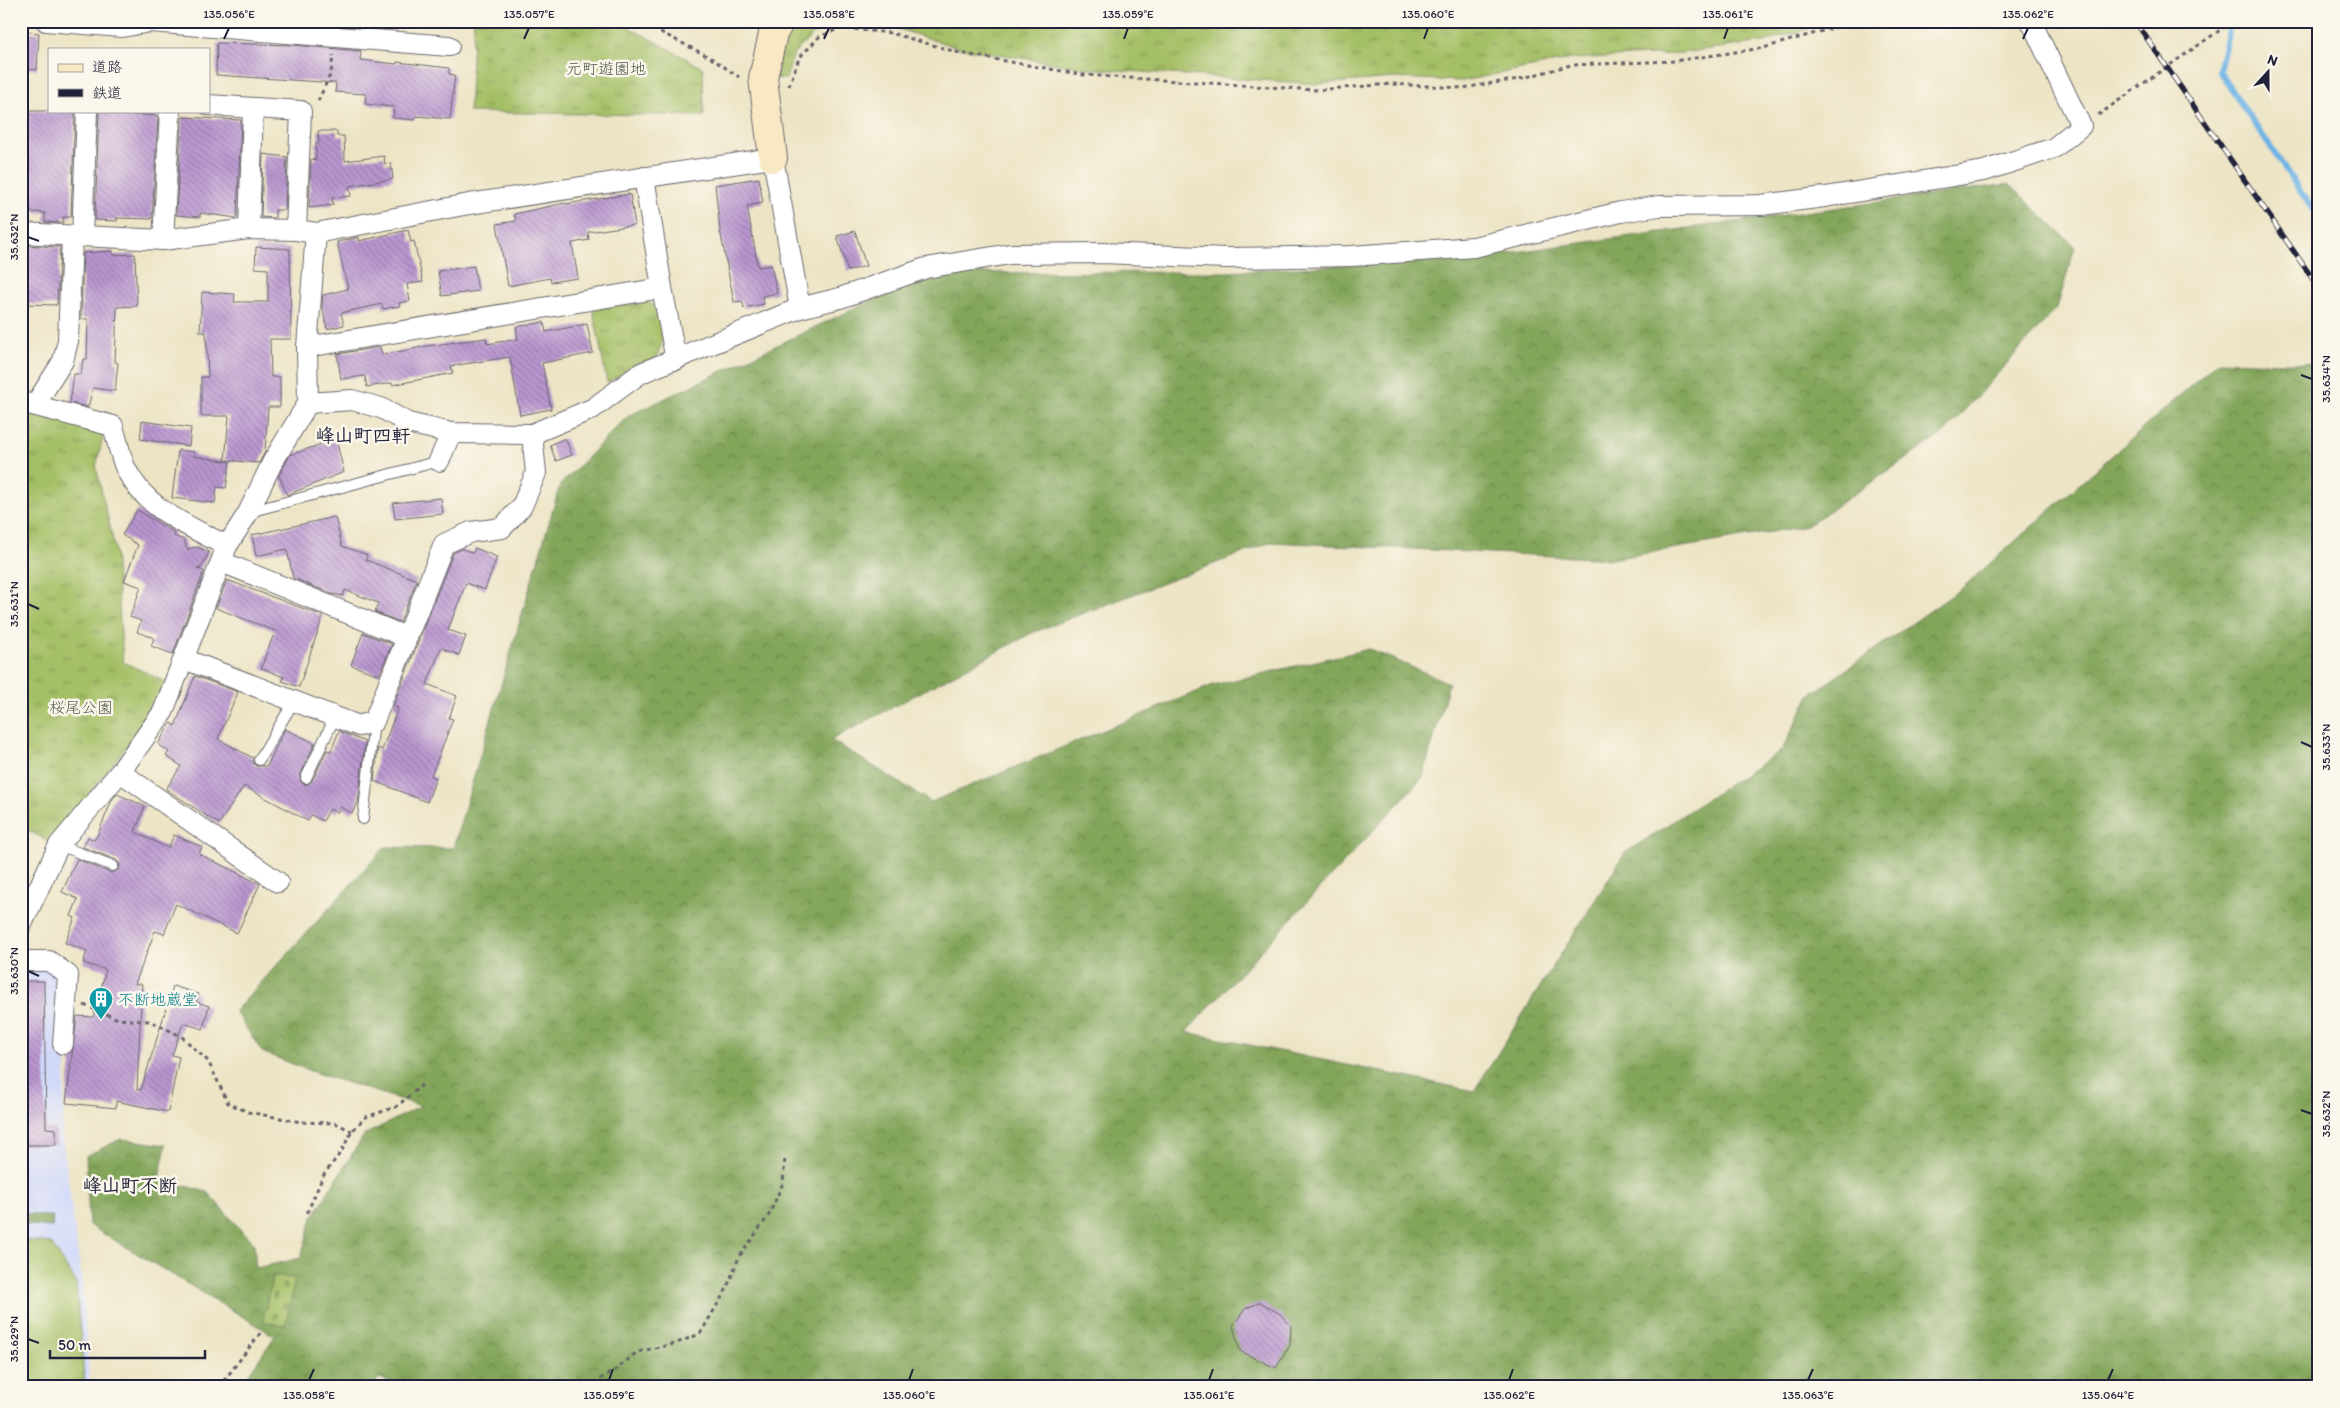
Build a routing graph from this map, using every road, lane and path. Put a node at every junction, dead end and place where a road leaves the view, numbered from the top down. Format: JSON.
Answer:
{"nodes":[{"id":1,"x":46,"y":21,"type":"edge"},
{"id":2,"x":640,"y":21,"type":"edge"},
{"id":3,"x":780,"y":21,"type":"edge"},
{"id":4,"x":1858,"y":21,"type":"edge"},
{"id":5,"x":2031,"y":21,"type":"edge"},
{"id":6,"x":2233,"y":21,"type":"edge"},
{"id":7,"x":344,"y":32,"type":"edge"},
{"id":8,"x":449,"y":46,"type":"dead end"},
{"id":9,"x":777,"y":91,"type":"junction"},
{"id":10,"x":210,"y":104,"type":"edge"},
{"id":11,"x":253,"y":108,"type":"junction"},
{"id":12,"x":300,"y":111,"type":"junction"},
{"id":13,"x":87,"y":112,"type":"edge"},
{"id":14,"x":170,"y":112,"type":"edge"},
{"id":15,"x":2081,"y":126,"type":"junction"},
{"id":16,"x":773,"y":158,"type":"junction"},
{"id":17,"x":644,"y":177,"type":"junction"},
{"id":18,"x":249,"y":229,"type":"junction"},
{"id":19,"x":306,"y":231,"type":"junction"},
{"id":20,"x":21,"y":233,"type":"edge"},
{"id":21,"x":77,"y":236,"type":"junction"},
{"id":22,"x":163,"y":240,"type":"junction"},
{"id":23,"x":662,"y":288,"type":"junction"},
{"id":24,"x":800,"y":308,"type":"junction"},
{"id":25,"x":307,"y":347,"type":"junction"},
{"id":26,"x":676,"y":360,"type":"junction"},
{"id":27,"x":308,"y":403,"type":"junction"},
{"id":28,"x":28,"y":404,"type":"edge"},
{"id":29,"x":451,"y":433,"type":"junction"},
{"id":30,"x":532,"y":434,"type":"junction"},
{"id":31,"x":440,"y":462,"type":"joint"},
{"id":32,"x":248,"y":513,"type":"junction"},
{"id":33,"x":225,"y":554,"type":"junction"},
{"id":34,"x":406,"y":637,"type":"junction"},
{"id":35,"x":184,"y":659,"type":"junction"},
{"id":36,"x":294,"y":701,"type":"junction"},
{"id":37,"x":335,"y":717,"type":"junction"},
{"id":38,"x":374,"y":721,"type":"junction"},
{"id":39,"x":259,"y":760,"type":"dead end"},
{"id":40,"x":120,"y":772,"type":"junction"},
{"id":41,"x":306,"y":778,"type":"dead end"},
{"id":42,"x":363,"y":819,"type":"dead end"},
{"id":43,"x":59,"y":846,"type":"junction"},
{"id":44,"x":113,"y":866,"type":"dead end"},
{"id":45,"x":278,"y":882,"type":"dead end"},
{"id":46,"x":21,"y":926,"type":"edge"},
{"id":47,"x":21,"y":961,"type":"edge"},
{"id":48,"x":67,"y":998,"type":"junction"},
{"id":49,"x":63,"y":1044,"type":"dead end"},
{"id":50,"x":422,"y":1085,"type":"dead end"},
{"id":51,"x":352,"y":1131,"type":"junction"},
{"id":52,"x":785,"y":1156,"type":"dead end"},
{"id":53,"x":307,"y":1213,"type":"dead end"},
{"id":54,"x":262,"y":1331,"type":"dead end"},
{"id":55,"x":219,"y":1387,"type":"edge"},
{"id":56,"x":586,"y":1387,"type":"edge"}],
"edges":[{"from":1,"to":7,"type":"street"},
{"from":2,"to":9,"type":"path"},
{"from":3,"to":9,"type":"street"},
{"from":4,"to":9,"type":"path"},
{"from":5,"to":15,"type":"street"},
{"from":6,"to":15,"type":"path"},
{"from":7,"to":8,"type":"street"},
{"from":7,"to":12,"type":"path"},
{"from":9,"to":16,"type":"street"},
{"from":10,"to":11,"type":"street"},
{"from":11,"to":12,"type":"street"},
{"from":11,"to":18,"type":"street"},
{"from":12,"to":19,"type":"street"},
{"from":13,"to":21,"type":"street"},
{"from":14,"to":22,"type":"street"},
{"from":15,"to":24,"type":"street"},
{"from":16,"to":17,"type":"street"},
{"from":16,"to":24,"type":"street"},
{"from":17,"to":19,"type":"street"},
{"from":17,"to":23,"type":"street"},
{"from":18,"to":19,"type":"street"},
{"from":18,"to":22,"type":"street"},
{"from":19,"to":25,"type":"street"},
{"from":20,"to":21,"type":"street"},
{"from":21,"to":22,"type":"street"},
{"from":21,"to":28,"type":"street"},
{"from":23,"to":25,"type":"street"},
{"from":23,"to":26,"type":"street"},
{"from":24,"to":26,"type":"street"},
{"from":25,"to":27,"type":"street"},
{"from":26,"to":30,"type":"street"},
{"from":27,"to":29,"type":"street"},
{"from":27,"to":32,"type":"street"},
{"from":28,"to":33,"type":"street"},
{"from":29,"to":30,"type":"street"},
{"from":29,"to":31,"type":"street"},
{"from":30,"to":34,"type":"street"},
{"from":31,"to":32,"type":"lane"},
{"from":32,"to":33,"type":"street"},
{"from":33,"to":34,"type":"street"},
{"from":33,"to":35,"type":"street"},
{"from":34,"to":38,"type":"street"},
{"from":35,"to":36,"type":"street"},
{"from":35,"to":40,"type":"street"},
{"from":36,"to":37,"type":"street"},
{"from":36,"to":39,"type":"lane"},
{"from":37,"to":38,"type":"street"},
{"from":37,"to":41,"type":"lane"},
{"from":38,"to":42,"type":"lane"},
{"from":40,"to":43,"type":"street"},
{"from":40,"to":45,"type":"street"},
{"from":43,"to":44,"type":"lane"},
{"from":43,"to":46,"type":"street"},
{"from":47,"to":48,"type":"street"},
{"from":48,"to":49,"type":"street"},
{"from":48,"to":51,"type":"path"},
{"from":50,"to":51,"type":"path"},
{"from":51,"to":53,"type":"path"},
{"from":52,"to":56,"type":"path"},
{"from":54,"to":55,"type":"path"}]}
